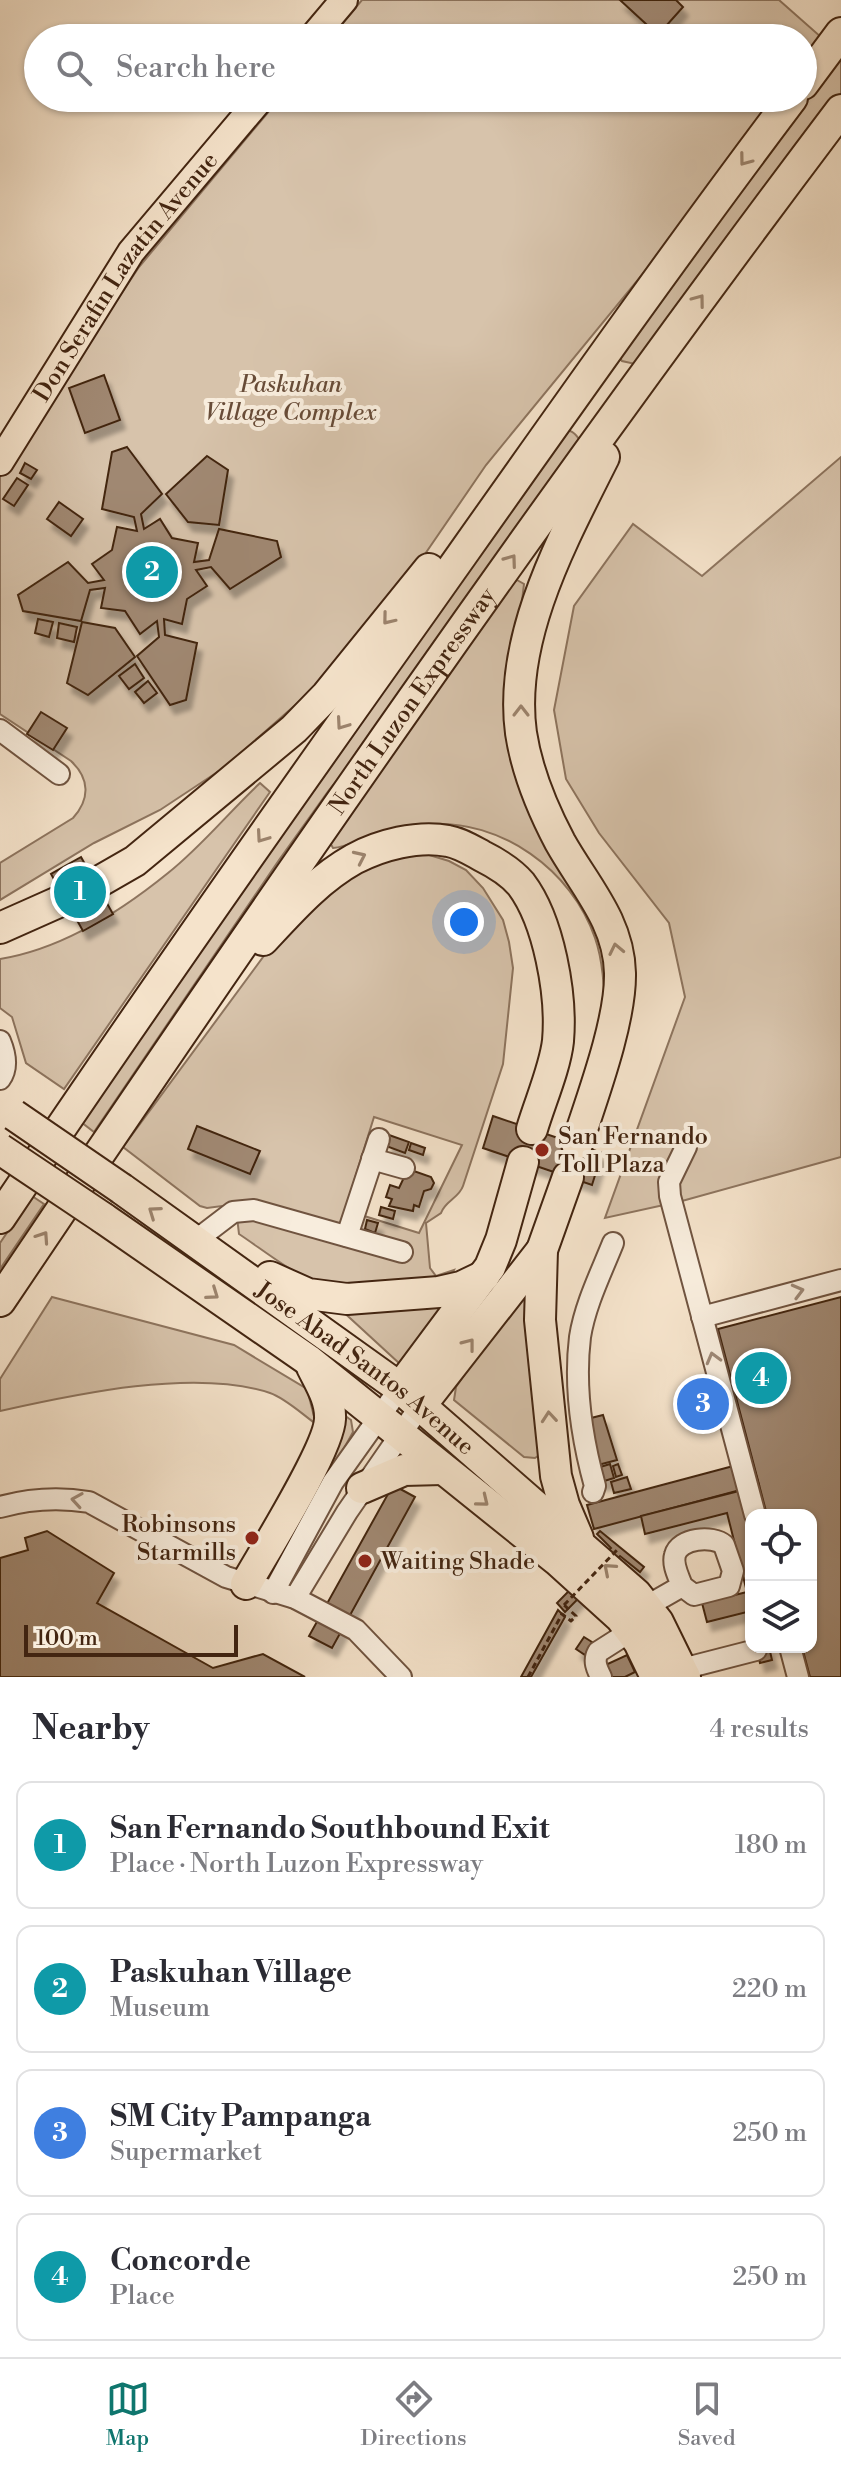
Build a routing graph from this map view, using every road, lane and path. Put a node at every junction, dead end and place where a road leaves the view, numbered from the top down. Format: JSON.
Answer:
{"nodes":[{"id":1,"x":344,"y":0,"type":"edge"},
{"id":2,"x":324,"y":24,"type":"edge"},
{"id":3,"x":841,"y":33,"type":"edge"},
{"id":4,"x":817,"y":65,"type":"edge"},
{"id":5,"x":841,"y":110,"type":"edge"},
{"id":6,"x":249,"y":112,"type":"edge"},
{"id":7,"x":781,"y":112,"type":"edge"},
{"id":8,"x":597,"y":363,"type":"junction"},
{"id":9,"x":653,"y":363,"type":"junction"},
{"id":10,"x":0,"y":462,"type":"edge"},
{"id":11,"x":0,"y":730,"type":"edge"},
{"id":12,"x":59,"y":774,"type":"dead end"},
{"id":13,"x":95,"y":884,"type":"dead end"},
{"id":14,"x":63,"y":900,"type":"dead end"},
{"id":15,"x":0,"y":928,"type":"edge"},
{"id":16,"x":185,"y":1028,"type":"junction"},
{"id":17,"x":0,"y":1041,"type":"edge"},
{"id":18,"x":0,"y":1079,"type":"edge"},
{"id":19,"x":7,"y":1110,"type":"edge"},
{"id":20,"x":532,"y":1129,"type":"dead end"},
{"id":21,"x":577,"y":1144,"type":"dead end"},
{"id":22,"x":686,"y":1147,"type":"dead end"},
{"id":23,"x":0,"y":1149,"type":"edge"},
{"id":24,"x":523,"y":1162,"type":"dead end"},
{"id":25,"x":404,"y":1168,"type":"dead end"},
{"id":26,"x":568,"y":1177,"type":"dead end"},
{"id":27,"x":0,"y":1218,"type":"edge"},
{"id":28,"x":347,"y":1236,"type":"junction"},
{"id":29,"x":195,"y":1241,"type":"junction"},
{"id":30,"x":613,"y":1243,"type":"dead end"},
{"id":31,"x":542,"y":1250,"type":"junction"},
{"id":32,"x":402,"y":1252,"type":"dead end"},
{"id":33,"x":484,"y":1276,"type":"junction"},
{"id":34,"x":841,"y":1280,"type":"edge"},
{"id":35,"x":0,"y":1301,"type":"edge"},
{"id":36,"x":702,"y":1317,"type":"junction"},
{"id":37,"x":308,"y":1360,"type":"junction"},
{"id":38,"x":411,"y":1397,"type":"junction"},
{"id":39,"x":390,"y":1425,"type":"junction"},
{"id":40,"x":442,"y":1469,"type":"junction"},
{"id":41,"x":362,"y":1488,"type":"junction"},
{"id":42,"x":593,"y":1492,"type":"dead end"},
{"id":43,"x":0,"y":1507,"type":"edge"},
{"id":44,"x":753,"y":1509,"type":"edge"},
{"id":45,"x":582,"y":1546,"type":"junction"},
{"id":46,"x":618,"y":1549,"type":"dead end"},
{"id":47,"x":682,"y":1586,"type":"dead end"},
{"id":48,"x":260,"y":1588,"type":"junction"},
{"id":49,"x":295,"y":1598,"type":"junction"},
{"id":50,"x":639,"y":1618,"type":"junction"},
{"id":51,"x":745,"y":1653,"type":"edge"},
{"id":52,"x":792,"y":1653,"type":"edge"},
{"id":53,"x":666,"y":1675,"type":"edge"},
{"id":54,"x":401,"y":1677,"type":"edge"},
{"id":55,"x":528,"y":1677,"type":"edge"},
{"id":56,"x":601,"y":1677,"type":"edge"},
{"id":57,"x":798,"y":1677,"type":"edge"}],
"edges":[{"from":1,"to":2,"type":"main road"},
{"from":3,"to":4,"type":"highway"},
{"from":9,"to":5,"type":"highway","name":"North Luzon Expressway","one_way":true},
{"from":6,"to":10,"type":"main road","name":"Don Serafin Lazatin Avenue"},
{"from":7,"to":8,"type":"highway","name":"North Luzon Expressway","one_way":true},
{"from":8,"to":13,"type":"highway","one_way":true},
{"from":8,"to":27,"type":"highway","name":"North Luzon Expressway","one_way":true},
{"from":16,"to":9,"type":"highway","name":"North Luzon Expressway","one_way":true},
{"from":21,"to":9,"type":"highway","one_way":true},
{"from":11,"to":12,"type":"street"},
{"from":14,"to":15,"type":"highway"},
{"from":16,"to":20,"type":"highway","one_way":true},
{"from":35,"to":16,"type":"highway","name":"North Luzon Expressway","one_way":true},
{"from":17,"to":18,"type":"street"},
{"from":29,"to":19,"type":"highway","name":"Jose Abad Santos Avenue","one_way":true,"bridge":true},
{"from":22,"to":36,"type":"street"},
{"from":23,"to":37,"type":"highway","name":"Jose Abad Santos Avenue","one_way":true,"bridge":true},
{"from":24,"to":33,"type":"highway"},
{"from":25,"to":28,"type":"street"},
{"from":26,"to":31,"type":"highway"},
{"from":28,"to":29,"type":"street"},
{"from":28,"to":32,"type":"street"},
{"from":29,"to":33,"type":"highway"},
{"from":29,"to":38,"type":"highway","name":"Jose Abad Santos Avenue"},
{"from":30,"to":42,"type":"street"},
{"from":38,"to":31,"type":"highway","one_way":true},
{"from":45,"to":31,"type":"highway","one_way":true},
{"from":33,"to":38,"type":"highway"},
{"from":36,"to":34,"type":"street","one_way":true},
{"from":44,"to":36,"type":"street","one_way":true},
{"from":37,"to":39,"type":"highway","name":"Jose Abad Santos Avenue"},
{"from":37,"to":48,"type":"highway"},
{"from":38,"to":39,"type":"street"},
{"from":38,"to":39,"type":"street"},
{"from":38,"to":45,"type":"highway","name":"Jose Abad Santos Avenue"},
{"from":39,"to":40,"type":"highway","name":"Jose Abad Santos Avenue"},
{"from":39,"to":41,"type":"street"},
{"from":39,"to":48,"type":"street"},
{"from":40,"to":41,"type":"highway"},
{"from":40,"to":50,"type":"highway","name":"Jose Abad Santos Avenue","one_way":true},
{"from":41,"to":49,"type":"street"},
{"from":48,"to":43,"type":"street","one_way":true},
{"from":50,"to":45,"type":"highway","name":"Jose Abad Santos Avenue","one_way":true},
{"from":46,"to":55,"type":"path","bridge":true},
{"from":47,"to":50,"type":"street"},
{"from":48,"to":49,"type":"street"},
{"from":49,"to":54,"type":"street"},
{"from":50,"to":53,"type":"highway","name":"Jose Abad Santos Avenue"},
{"from":50,"to":56,"type":"street"},
{"from":51,"to":53,"type":"street"},
{"from":52,"to":57,"type":"street"}]}
